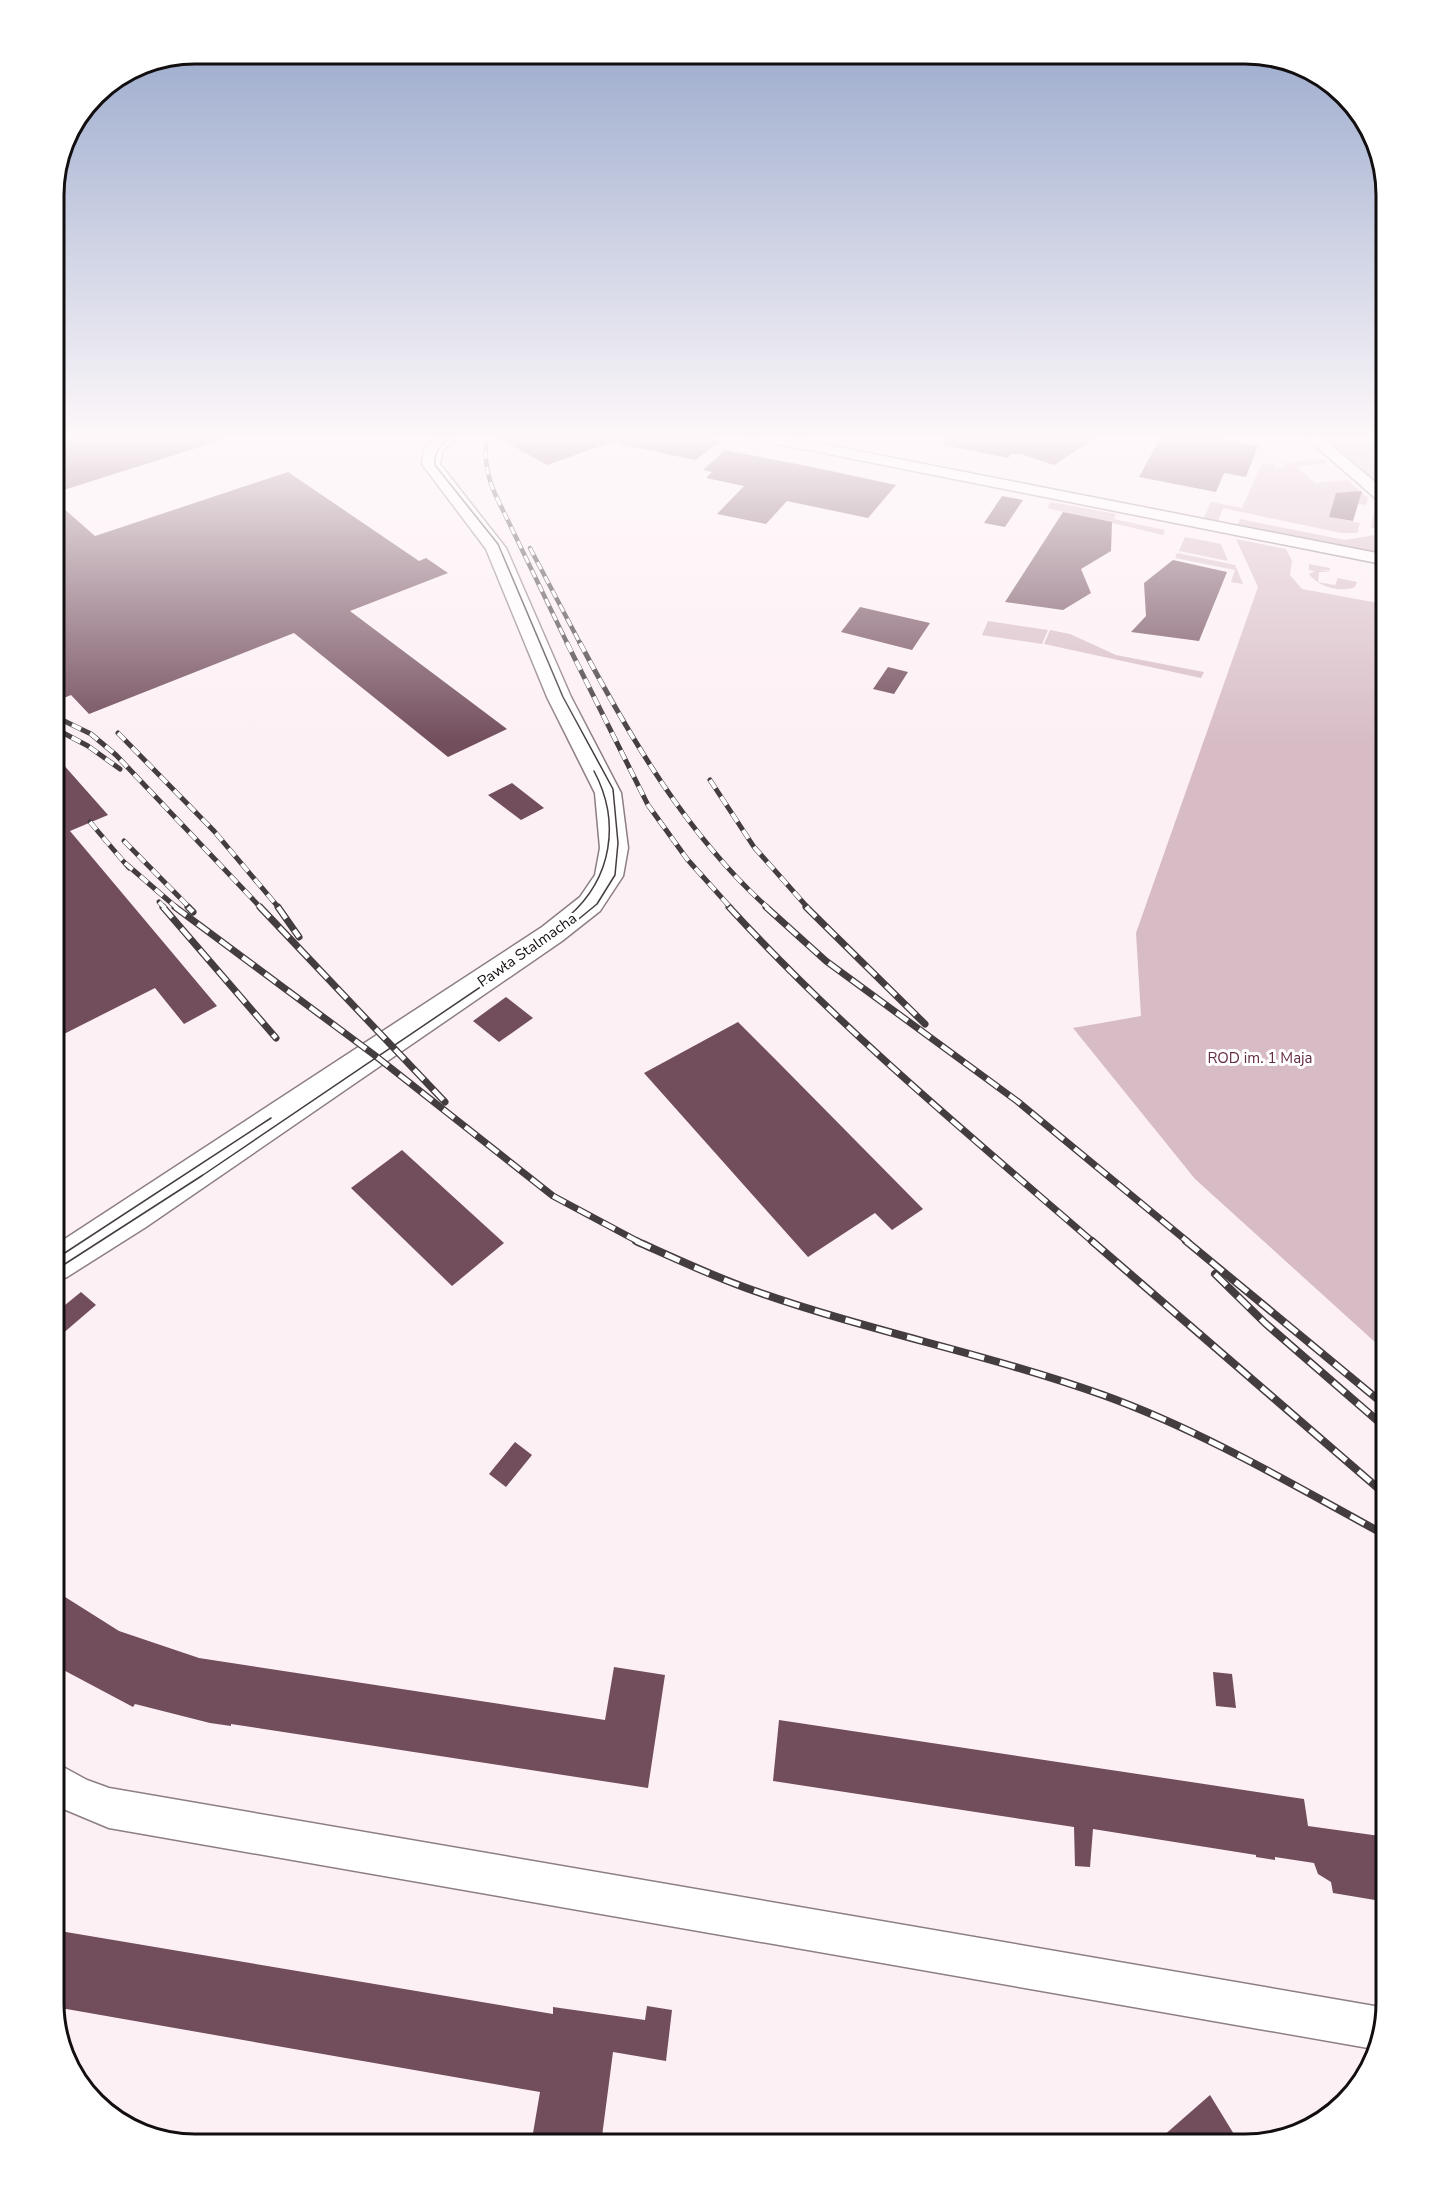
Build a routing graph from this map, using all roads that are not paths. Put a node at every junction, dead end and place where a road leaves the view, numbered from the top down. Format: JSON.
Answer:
{"nodes":[{"id":1,"x":488,"y":538,"type":"edge"},
{"id":2,"x":1273,"y":538,"type":"edge"},
{"id":3,"x":1376,"y":558,"type":"edge"},
{"id":4,"x":64,"y":1259,"type":"edge"},
{"id":5,"x":64,"y":1788,"type":"edge"},
{"id":6,"x":1373,"y":2028,"type":"edge"}],
"edges":[{"from":1,"to":4,"type":"street","name":"Pawła Stalmacha"},
{"from":2,"to":3,"type":"street"},
{"from":5,"to":6,"type":"street"}]}
